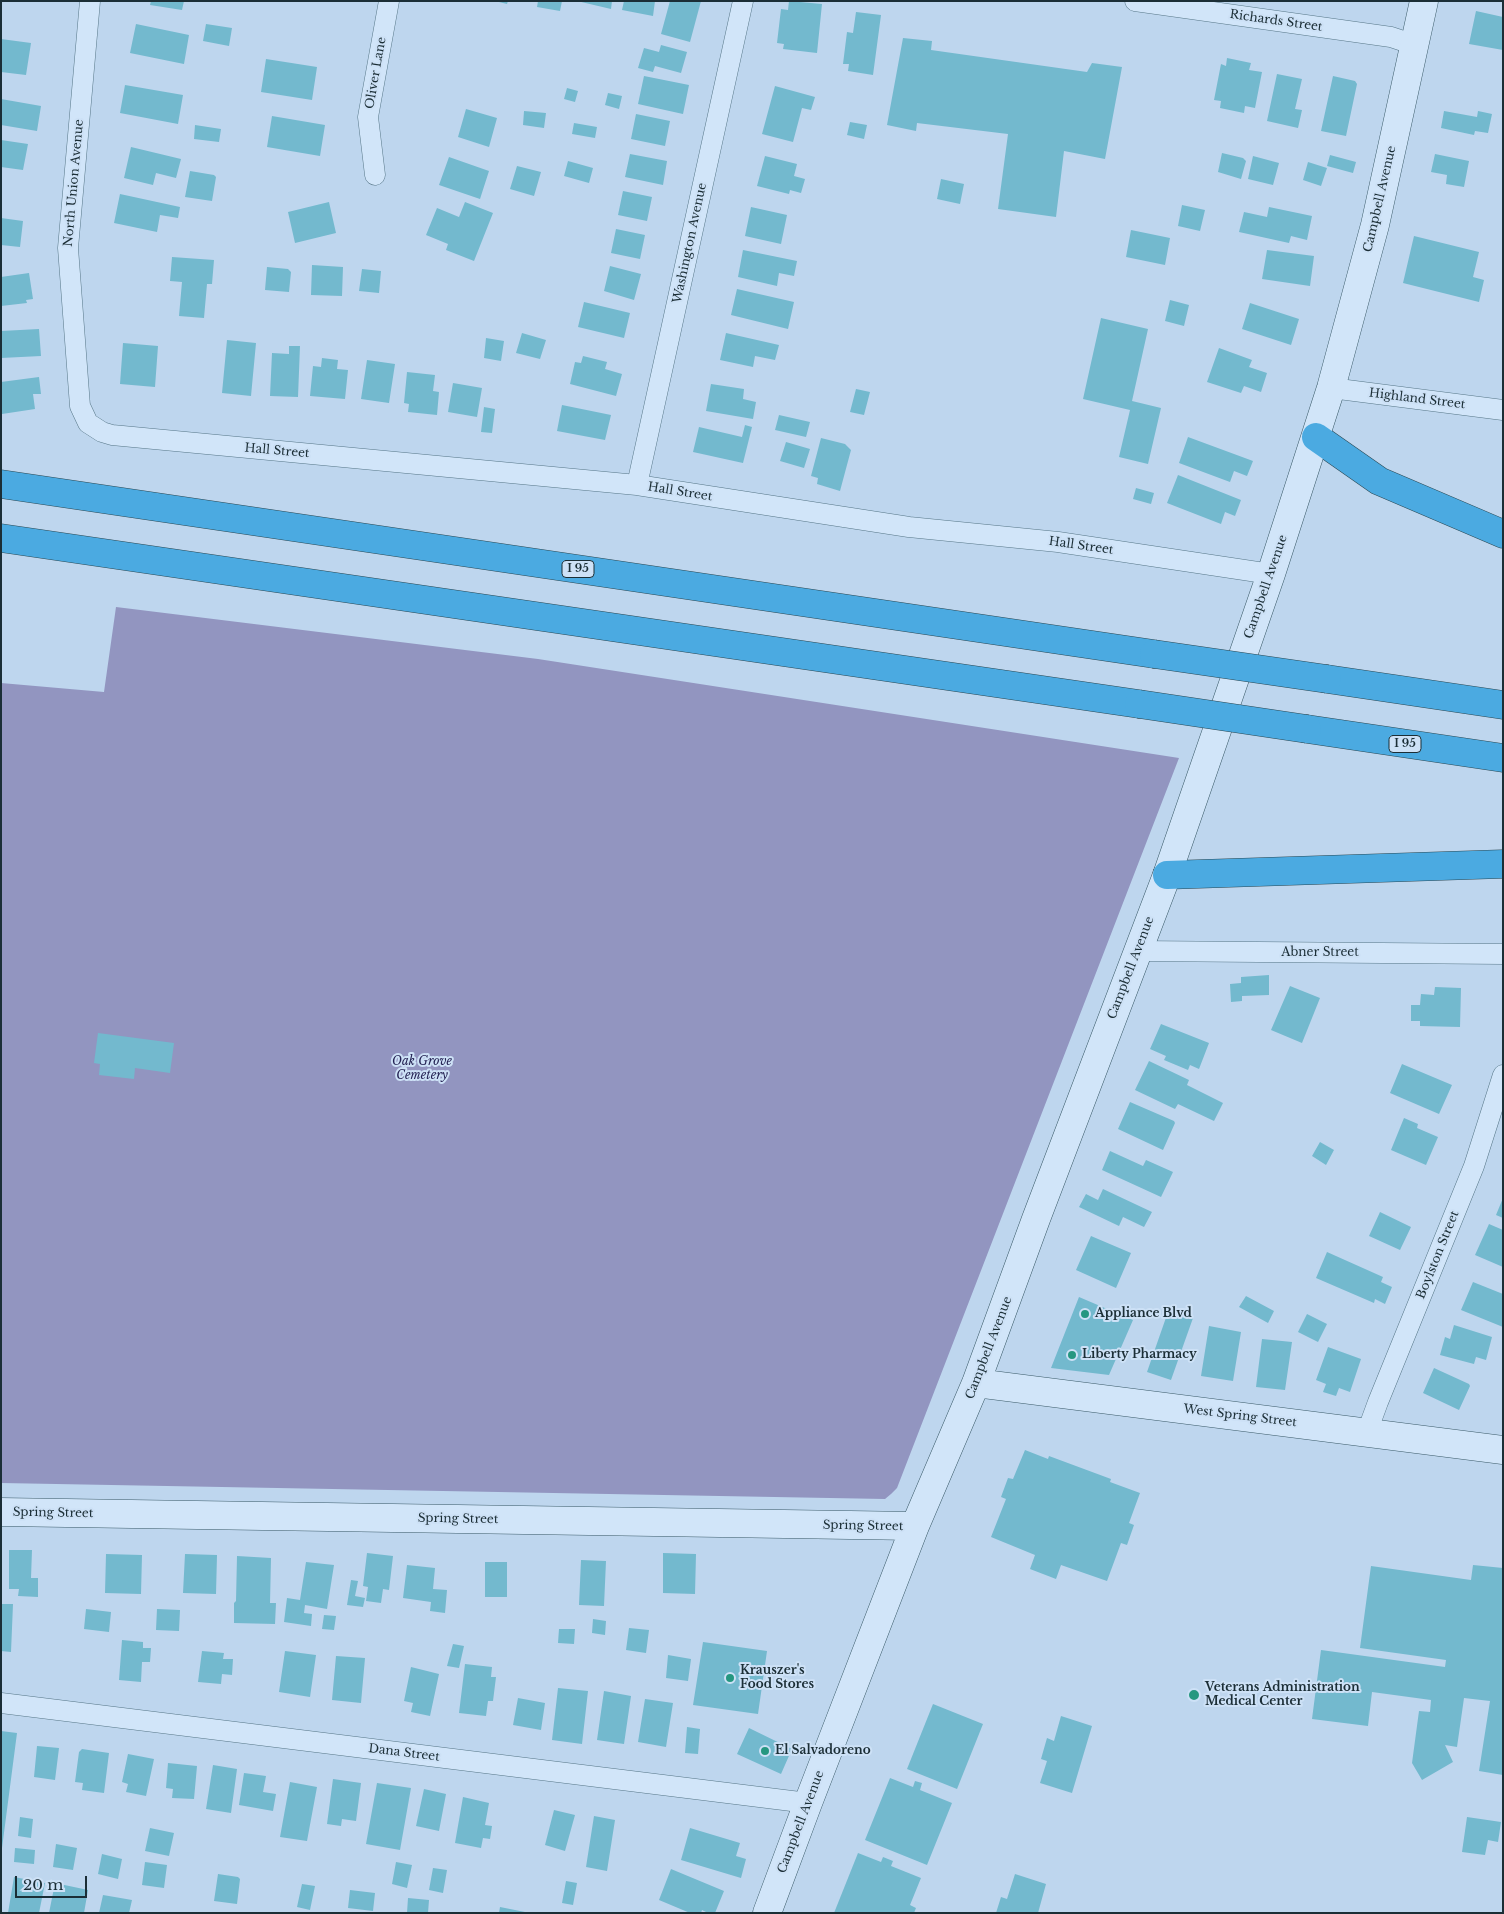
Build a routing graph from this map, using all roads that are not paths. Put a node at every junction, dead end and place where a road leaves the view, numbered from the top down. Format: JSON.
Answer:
{"nodes":[{"id":1,"x":90,"y":1,"type":"edge"},
{"id":2,"x":389,"y":1,"type":"edge"},
{"id":3,"x":743,"y":1,"type":"edge"},
{"id":4,"x":1135,"y":1,"type":"edge"},
{"id":5,"x":1424,"y":1,"type":"edge"},
{"id":6,"x":1415,"y":45,"type":"junction"},
{"id":7,"x":375,"y":175,"type":"dead end"},
{"id":8,"x":1331,"y":388,"type":"junction"},
{"id":9,"x":1503,"y":410,"type":"edge"},
{"id":10,"x":88,"y":423,"type":"joint"},
{"id":11,"x":1316,"y":436,"type":"junction"},
{"id":12,"x":1,"y":484,"type":"edge"},
{"id":13,"x":636,"y":486,"type":"junction"},
{"id":14,"x":1503,"y":534,"type":"edge"},
{"id":15,"x":1,"y":538,"type":"edge"},
{"id":16,"x":1271,"y":574,"type":"junction"},
{"id":17,"x":1503,"y":706,"type":"edge"},
{"id":18,"x":1503,"y":758,"type":"edge"},
{"id":19,"x":1503,"y":864,"type":"edge"},
{"id":20,"x":1167,"y":875,"type":"junction"},
{"id":21,"x":1137,"y":951,"type":"junction"},
{"id":22,"x":1503,"y":954,"type":"edge"},
{"id":23,"x":1503,"y":1075,"type":"edge"},
{"id":24,"x":976,"y":1384,"type":"junction"},
{"id":25,"x":1367,"y":1432,"type":"junction"},
{"id":26,"x":1503,"y":1450,"type":"edge"},
{"id":27,"x":1,"y":1512,"type":"edge"},
{"id":28,"x":915,"y":1526,"type":"junction"},
{"id":29,"x":1,"y":1703,"type":"edge"},
{"id":30,"x":808,"y":1803,"type":"junction"},
{"id":31,"x":767,"y":1913,"type":"edge"}],
"edges":[{"from":1,"to":10,"type":"street","name":"North Union Avenue"},
{"from":2,"to":7,"type":"street","name":"Oliver Lane"},
{"from":3,"to":13,"type":"street","name":"Washington Avenue"},
{"from":4,"to":6,"type":"street","name":"Richards Street"},
{"from":5,"to":6,"type":"main road","name":"Campbell Avenue"},
{"from":6,"to":8,"type":"main road","name":"Campbell Avenue"},
{"from":8,"to":9,"type":"street","name":"Highland Street"},
{"from":8,"to":11,"type":"main road","name":"Campbell Avenue"},
{"from":10,"to":13,"type":"street","name":"Hall Street"},
{"from":11,"to":14,"type":"highway"},
{"from":11,"to":16,"type":"main road","name":"Campbell Avenue"},
{"from":12,"to":17,"type":"highway","number":"I 95","bridge":true},
{"from":13,"to":16,"type":"street","name":"Hall Street"},
{"from":15,"to":18,"type":"highway","number":"I 95","bridge":true},
{"from":16,"to":20,"type":"main road","name":"Campbell Avenue"},
{"from":19,"to":20,"type":"highway"},
{"from":20,"to":21,"type":"main road","name":"Campbell Avenue"},
{"from":21,"to":22,"type":"street","name":"Abner Street"},
{"from":21,"to":24,"type":"main road","name":"Campbell Avenue"},
{"from":23,"to":25,"type":"street","name":"Boylston Street"},
{"from":24,"to":25,"type":"main road","name":"West Spring Street"},
{"from":24,"to":28,"type":"main road","name":"Campbell Avenue"},
{"from":25,"to":26,"type":"main road","name":"West Spring Street"},
{"from":27,"to":28,"type":"main road","name":"Spring Street"},
{"from":28,"to":30,"type":"main road","name":"Campbell Avenue"},
{"from":29,"to":30,"type":"street","name":"Dana Street"},
{"from":30,"to":31,"type":"main road","name":"Campbell Avenue"}]}
